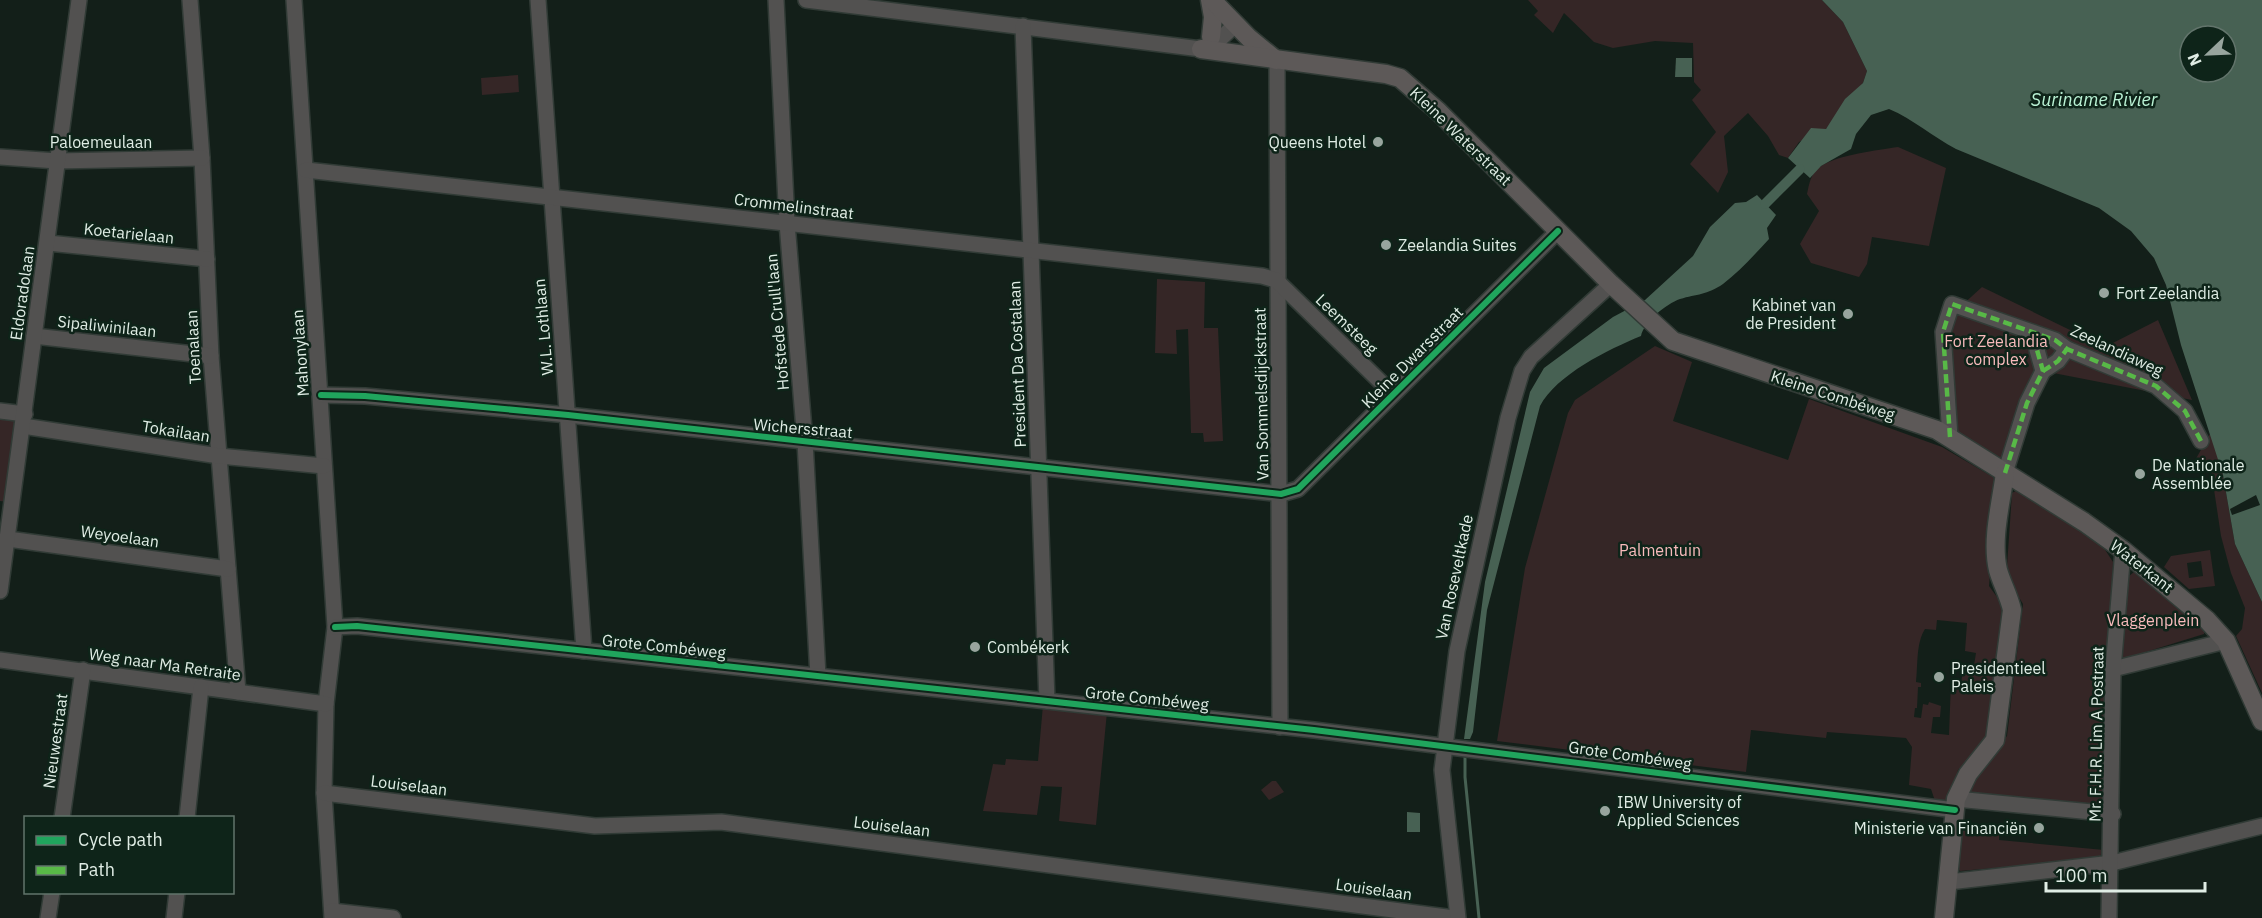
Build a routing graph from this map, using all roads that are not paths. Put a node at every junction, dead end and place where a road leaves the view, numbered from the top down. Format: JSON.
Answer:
{"nodes":[{"id":1,"x":79,"y":0,"type":"edge"},
{"id":2,"x":190,"y":0,"type":"edge"},
{"id":3,"x":294,"y":0,"type":"edge"},
{"id":4,"x":538,"y":0,"type":"edge"},
{"id":5,"x":777,"y":0,"type":"edge"},
{"id":6,"x":806,"y":0,"type":"edge"},
{"id":7,"x":1211,"y":0,"type":"edge"},
{"id":8,"x":1232,"y":21,"type":"junction"},
{"id":9,"x":1023,"y":26,"type":"junction"},
{"id":10,"x":1200,"y":44,"type":"junction"},
{"id":11,"x":1277,"y":61,"type":"junction"},
{"id":12,"x":0,"y":157,"type":"edge"},
{"id":13,"x":202,"y":158,"type":"junction"},
{"id":14,"x":57,"y":161,"type":"junction"},
{"id":15,"x":306,"y":170,"type":"junction"},
{"id":16,"x":550,"y":195,"type":"junction"},
{"id":17,"x":787,"y":223,"type":"junction"},
{"id":18,"x":1558,"y":231,"type":"junction"},
{"id":19,"x":48,"y":243,"type":"junction"},
{"id":20,"x":1030,"y":252,"type":"junction"},
{"id":21,"x":207,"y":259,"type":"junction"},
{"id":22,"x":1276,"y":280,"type":"junction"},
{"id":23,"x":1611,"y":284,"type":"junction"},
{"id":24,"x":1657,"y":328,"type":"joint"},
{"id":25,"x":2039,"y":335,"type":"junction"},
{"id":26,"x":34,"y":336,"type":"junction"},
{"id":27,"x":2067,"y":349,"type":"junction"},
{"id":28,"x":211,"y":356,"type":"junction"},
{"id":29,"x":2043,"y":371,"type":"junction"},
{"id":30,"x":1393,"y":394,"type":"junction"},
{"id":31,"x":321,"y":395,"type":"junction"},
{"id":32,"x":0,"y":411,"type":"edge"},
{"id":33,"x":568,"y":415,"type":"junction"},
{"id":34,"x":24,"y":420,"type":"junction"},
{"id":35,"x":1950,"y":437,"type":"junction"},
{"id":36,"x":2201,"y":441,"type":"dead end"},
{"id":37,"x":805,"y":442,"type":"junction"},
{"id":38,"x":219,"y":456,"type":"junction"},
{"id":39,"x":324,"y":466,"type":"junction"},
{"id":40,"x":1039,"y":466,"type":"junction"},
{"id":41,"x":2005,"y":473,"type":"junction"},
{"id":42,"x":1281,"y":494,"type":"junction"},
{"id":43,"x":8,"y":539,"type":"junction"},
{"id":44,"x":2123,"y":550,"type":"junction"},
{"id":45,"x":228,"y":568,"type":"junction"},
{"id":46,"x":0,"y":591,"type":"edge"},
{"id":47,"x":334,"y":627,"type":"junction"},
{"id":48,"x":2226,"y":641,"type":"junction"},
{"id":49,"x":585,"y":651,"type":"junction"},
{"id":50,"x":0,"y":660,"type":"edge"},
{"id":51,"x":2113,"y":669,"type":"junction"},
{"id":52,"x":83,"y":670,"type":"junction"},
{"id":53,"x":818,"y":676,"type":"junction"},
{"id":54,"x":201,"y":687,"type":"junction"},
{"id":55,"x":238,"y":692,"type":"junction"},
{"id":56,"x":1047,"y":701,"type":"junction"},
{"id":57,"x":326,"y":704,"type":"junction"},
{"id":58,"x":2262,"y":721,"type":"edge"},
{"id":59,"x":1280,"y":727,"type":"junction"},
{"id":60,"x":1449,"y":746,"type":"junction"},
{"id":61,"x":324,"y":793,"type":"junction"},
{"id":62,"x":1956,"y":805,"type":"junction"},
{"id":63,"x":2113,"y":814,"type":"junction"},
{"id":64,"x":62,"y":816,"type":"edge"},
{"id":65,"x":187,"y":816,"type":"edge"},
{"id":66,"x":2262,"y":826,"type":"edge"},
{"id":67,"x":2112,"y":864,"type":"junction"},
{"id":68,"x":1948,"y":882,"type":"junction"},
{"id":69,"x":52,"y":894,"type":"edge"},
{"id":70,"x":177,"y":894,"type":"edge"},
{"id":71,"x":332,"y":914,"type":"edge"},
{"id":72,"x":48,"y":918,"type":"edge"},
{"id":73,"x":174,"y":918,"type":"edge"},
{"id":74,"x":393,"y":918,"type":"edge"},
{"id":75,"x":1456,"y":918,"type":"edge"},
{"id":76,"x":1944,"y":918,"type":"edge"},
{"id":77,"x":2109,"y":918,"type":"edge"}],
"edges":[{"from":1,"to":14,"type":"street","name":"Eldoradolaan"},
{"from":2,"to":13,"type":"street","name":"Toenalaan"},
{"from":3,"to":15,"type":"street","name":"Mahonylaan"},
{"from":4,"to":16,"type":"street","name":"W.L. Lothlaan"},
{"from":5,"to":17,"type":"street","name":"Hofstede Crull'laan"},
{"from":6,"to":9,"type":"street"},
{"from":7,"to":8,"type":"main road"},
{"from":7,"to":10,"type":"main road"},
{"from":8,"to":10,"type":"street"},
{"from":8,"to":11,"type":"main road"},
{"from":9,"to":10,"type":"street"},
{"from":9,"to":20,"type":"street","name":"President Da Costalaan"},
{"from":10,"to":11,"type":"main road","name":"Kleine Waterstraat"},
{"from":11,"to":18,"type":"main road","name":"Kleine Waterstraat"},
{"from":11,"to":22,"type":"street","name":"Van Sommelsdijckstraat"},
{"from":12,"to":14,"type":"street","name":"Paloemeulaan"},
{"from":13,"to":14,"type":"street","name":"Paloemeulaan"},
{"from":13,"to":21,"type":"street","name":"Toenalaan"},
{"from":14,"to":19,"type":"street","name":"Eldoradolaan"},
{"from":15,"to":16,"type":"street","name":"Crommelinstraat"},
{"from":15,"to":31,"type":"street","name":"Mahonylaan"},
{"from":16,"to":17,"type":"street","name":"Crommelinstraat"},
{"from":16,"to":33,"type":"street","name":"W.L. Lothlaan"},
{"from":17,"to":20,"type":"street","name":"Crommelinstraat"},
{"from":17,"to":37,"type":"street","name":"Hofstede Crull'laan"},
{"from":18,"to":23,"type":"main road","name":"Kleine Waterstraat"},
{"from":18,"to":30,"type":"street","name":"Kleine Dwarsstraat"},
{"from":19,"to":21,"type":"street","name":"Koetarielaan"},
{"from":19,"to":26,"type":"street","name":"Eldoradolaan"},
{"from":20,"to":22,"type":"street","name":"Crommelinstraat"},
{"from":20,"to":40,"type":"street","name":"President Da Costalaan"},
{"from":21,"to":28,"type":"street","name":"Toenalaan"},
{"from":22,"to":30,"type":"street","name":"Leemsteeg"},
{"from":22,"to":42,"type":"street","name":"Van Sommelsdijckstraat"},
{"from":23,"to":24,"type":"main road","name":"Kleine Waterstraat"},
{"from":23,"to":60,"type":"street","name":"Van Roseveltkade"},
{"from":24,"to":35,"type":"main road","name":"Kleine Combéweg"},
{"from":25,"to":27,"type":"street","name":"Zeelandiaweg"},
{"from":25,"to":29,"type":"street"},
{"from":25,"to":35,"type":"street","name":"Zeelandiaweg"},
{"from":26,"to":28,"type":"street","name":"Sipaliwinilaan"},
{"from":26,"to":34,"type":"street","name":"Eldoradolaan"},
{"from":27,"to":29,"type":"street"},
{"from":27,"to":36,"type":"street","name":"Zeelandiaweg"},
{"from":28,"to":38,"type":"street","name":"Toenalaan"},
{"from":29,"to":41,"type":"street"},
{"from":30,"to":42,"type":"street","name":"Kleine Dwarsstraat"},
{"from":31,"to":33,"type":"street","name":"Wichersstraat"},
{"from":31,"to":39,"type":"street","name":"Mahonylaan"},
{"from":32,"to":34,"type":"street","name":"Tokailaan"},
{"from":33,"to":37,"type":"street","name":"Wichersstraat"},
{"from":33,"to":49,"type":"street","name":"W.L. Lothlaan"},
{"from":34,"to":38,"type":"street","name":"Tokailaan"},
{"from":34,"to":43,"type":"street","name":"Eldoradolaan"},
{"from":35,"to":41,"type":"main road","name":"Kleine Combéweg"},
{"from":37,"to":40,"type":"street","name":"Wichersstraat"},
{"from":37,"to":53,"type":"street","name":"Hofstede Crull'laan"},
{"from":38,"to":39,"type":"street","name":"Tokailaan"},
{"from":38,"to":45,"type":"street","name":"Toenalaan"},
{"from":39,"to":47,"type":"street","name":"Mahonylaan"},
{"from":40,"to":42,"type":"street","name":"Wichersstraat"},
{"from":40,"to":56,"type":"street","name":"President Da Costalaan"},
{"from":41,"to":44,"type":"main road","name":"Waterkant"},
{"from":41,"to":62,"type":"main road"},
{"from":42,"to":59,"type":"street","name":"Van Sommelsdijckstraat"},
{"from":43,"to":45,"type":"street","name":"Weyoelaan"},
{"from":43,"to":46,"type":"street","name":"Eldoradolaan"},
{"from":44,"to":48,"type":"main road","name":"Waterkant"},
{"from":44,"to":51,"type":"street","name":"Mr. F.H.R. Lim A Postraat"},
{"from":45,"to":55,"type":"street","name":"Toenalaan"},
{"from":47,"to":49,"type":"street","name":"Grote Combéweg"},
{"from":47,"to":57,"type":"street","name":"Mahonylaan"},
{"from":48,"to":51,"type":"street"},
{"from":48,"to":58,"type":"main road","name":"Waterkant"},
{"from":49,"to":53,"type":"street","name":"Grote Combéweg"},
{"from":50,"to":52,"type":"street","name":"Weg naar Ma Retraite"},
{"from":51,"to":63,"type":"street","name":"Mr. F.H.R. Lim A Postraat"},
{"from":52,"to":54,"type":"street","name":"Weg naar Ma Retraite"},
{"from":52,"to":64,"type":"street","name":"Nieuwestraat"},
{"from":53,"to":56,"type":"street","name":"Grote Combéweg"},
{"from":54,"to":55,"type":"street","name":"Weg naar Ma Retraite"},
{"from":54,"to":65,"type":"street"},
{"from":55,"to":57,"type":"street","name":"Weg naar Ma Retraite"},
{"from":56,"to":59,"type":"street","name":"Grote Combéweg"},
{"from":57,"to":61,"type":"street","name":"Mahonylaan"},
{"from":59,"to":60,"type":"street","name":"Grote Combéweg"},
{"from":60,"to":62,"type":"street","name":"Grote Combéweg"},
{"from":60,"to":75,"type":"street","name":"Van Roseveltkade"},
{"from":61,"to":71,"type":"street","name":"Mahonylaan"},
{"from":61,"to":75,"type":"street","name":"Louiselaan"},
{"from":62,"to":63,"type":"street","name":"Grote Combéweg"},
{"from":62,"to":68,"type":"main road"},
{"from":63,"to":67,"type":"street","name":"Mr. F.H.R. Lim A Postraat"},
{"from":66,"to":67,"type":"street"},
{"from":67,"to":68,"type":"street"},
{"from":67,"to":77,"type":"street","name":"Mr. F.H.R. Lim A Postraat"},
{"from":68,"to":76,"type":"main road"},
{"from":69,"to":72,"type":"street"},
{"from":70,"to":73,"type":"street"},
{"from":71,"to":74,"type":"street"}]}
